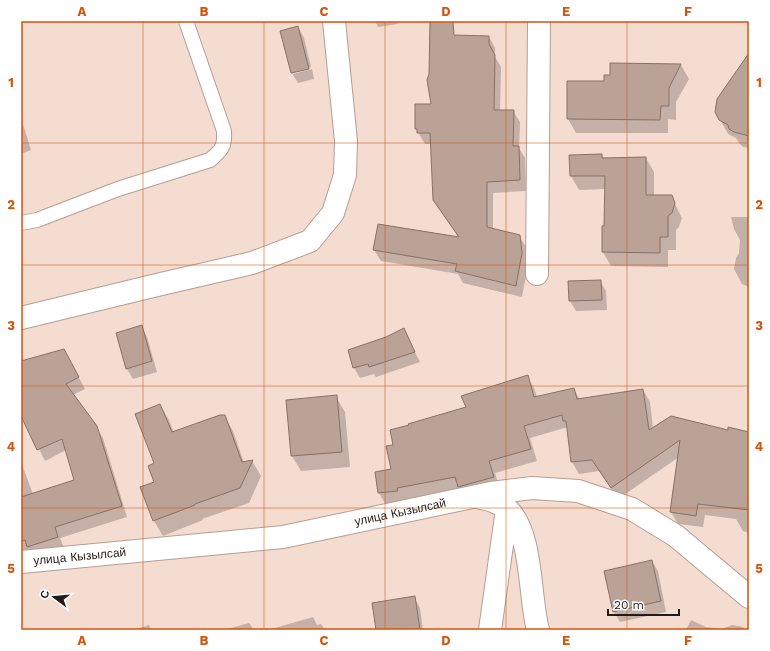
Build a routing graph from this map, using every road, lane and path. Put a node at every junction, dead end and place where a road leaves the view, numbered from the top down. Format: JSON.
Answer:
{"nodes":[{"id":1,"x":186,"y":21,"type":"edge"},
{"id":2,"x":334,"y":21,"type":"edge"},
{"id":3,"x":539,"y":21,"type":"edge"},
{"id":4,"x":21,"y":223,"type":"edge"},
{"id":5,"x":538,"y":274,"type":"dead end"},
{"id":6,"x":21,"y":318,"type":"edge"},
{"id":7,"x":472,"y":497,"type":"junction"},
{"id":8,"x":507,"y":509,"type":"junction"},
{"id":9,"x":21,"y":562,"type":"edge"},
{"id":10,"x":749,"y":597,"type":"edge"},
{"id":11,"x":490,"y":630,"type":"edge"},
{"id":12,"x":538,"y":630,"type":"edge"}],
"edges":[{"from":1,"to":4,"type":"lane"},
{"from":2,"to":6,"type":"street"},
{"from":3,"to":5,"type":"street"},
{"from":7,"to":8,"type":"street"},
{"from":7,"to":9,"type":"street","name":"улица Кызылсай"},
{"from":7,"to":10,"type":"street","name":"улица Кызылсай"},
{"from":8,"to":11,"type":"street"},
{"from":8,"to":12,"type":"street"}]}
